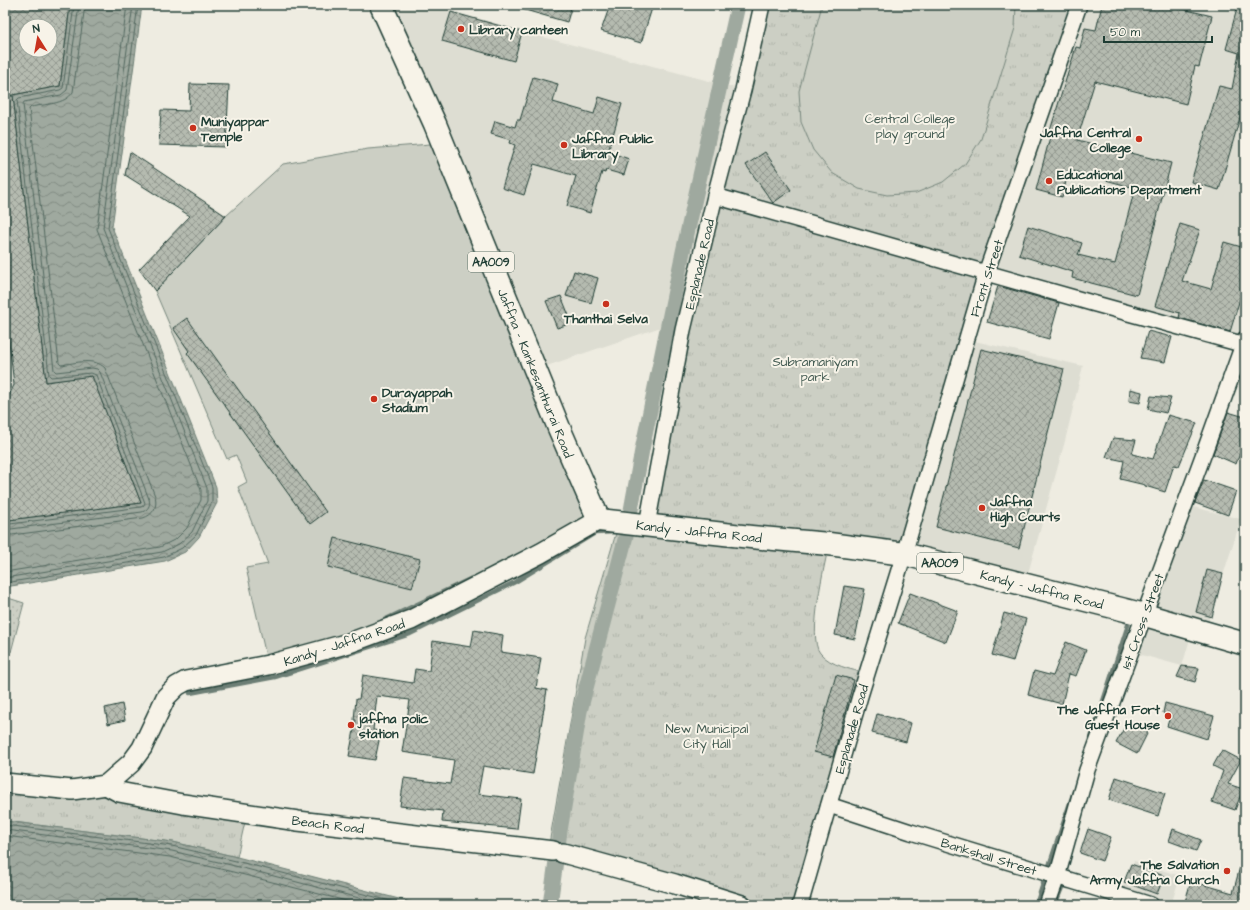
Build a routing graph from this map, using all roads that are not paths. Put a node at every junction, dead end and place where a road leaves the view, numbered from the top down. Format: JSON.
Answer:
{"nodes":[{"id":1,"x":381,"y":5,"type":"edge"},
{"id":2,"x":762,"y":5,"type":"edge"},
{"id":3,"x":1079,"y":5,"type":"edge"},
{"id":4,"x":715,"y":196,"type":"junction"},
{"id":5,"x":986,"y":273,"type":"junction"},
{"id":6,"x":1244,"y":343,"type":"edge"},
{"id":7,"x":599,"y":520,"type":"junction"},
{"id":8,"x":647,"y":525,"type":"junction"},
{"id":9,"x":904,"y":554,"type":"junction"},
{"id":10,"x":1145,"y":615,"type":"junction"},
{"id":11,"x":1245,"y":644,"type":"edge"},
{"id":12,"x":5,"y":783,"type":"edge"},
{"id":13,"x":106,"y":785,"type":"junction"},
{"id":14,"x":829,"y":805,"type":"junction"},
{"id":15,"x":1057,"y":877,"type":"junction"},
{"id":16,"x":742,"y":905,"type":"edge"},
{"id":17,"x":800,"y":905,"type":"edge"},
{"id":18,"x":1047,"y":905,"type":"edge"},
{"id":19,"x":1150,"y":905,"type":"edge"}],
"edges":[{"from":1,"to":7,"type":"highway","name":"Jaffna - Kankesanthurai Road","number":"AA009"},
{"from":2,"to":4,"type":"street","name":"Esplanade Road"},
{"from":3,"to":5,"type":"street","name":"Front Street"},
{"from":4,"to":5,"type":"street"},
{"from":4,"to":8,"type":"street","name":"Esplanade Road"},
{"from":5,"to":6,"type":"street"},
{"from":5,"to":9,"type":"street","name":"Front Street"},
{"from":6,"to":10,"type":"street","name":"1st Cross Street"},
{"from":7,"to":8,"type":"highway","name":"Kandy - Jaffna Road","number":"AA009"},
{"from":7,"to":13,"type":"main road","name":"Kandy - Jaffna Road"},
{"from":8,"to":9,"type":"highway","name":"Kandy - Jaffna Road","number":"AA009"},
{"from":9,"to":10,"type":"highway","name":"Kandy - Jaffna Road","number":"AA009"},
{"from":9,"to":14,"type":"street","name":"Esplanade Road"},
{"from":10,"to":11,"type":"highway","name":"Kandy - Jaffna Road","number":"AA009"},
{"from":10,"to":15,"type":"street","name":"1st Cross Street"},
{"from":12,"to":13,"type":"main road"},
{"from":13,"to":16,"type":"main road","name":"Beach Road"},
{"from":14,"to":15,"type":"street","name":"Bankshall Street"},
{"from":14,"to":17,"type":"street","name":"Esplanade Road"},
{"from":15,"to":18,"type":"street","name":"1st Cross Street"},
{"from":15,"to":19,"type":"street","name":"Bankshall Street"}]}
